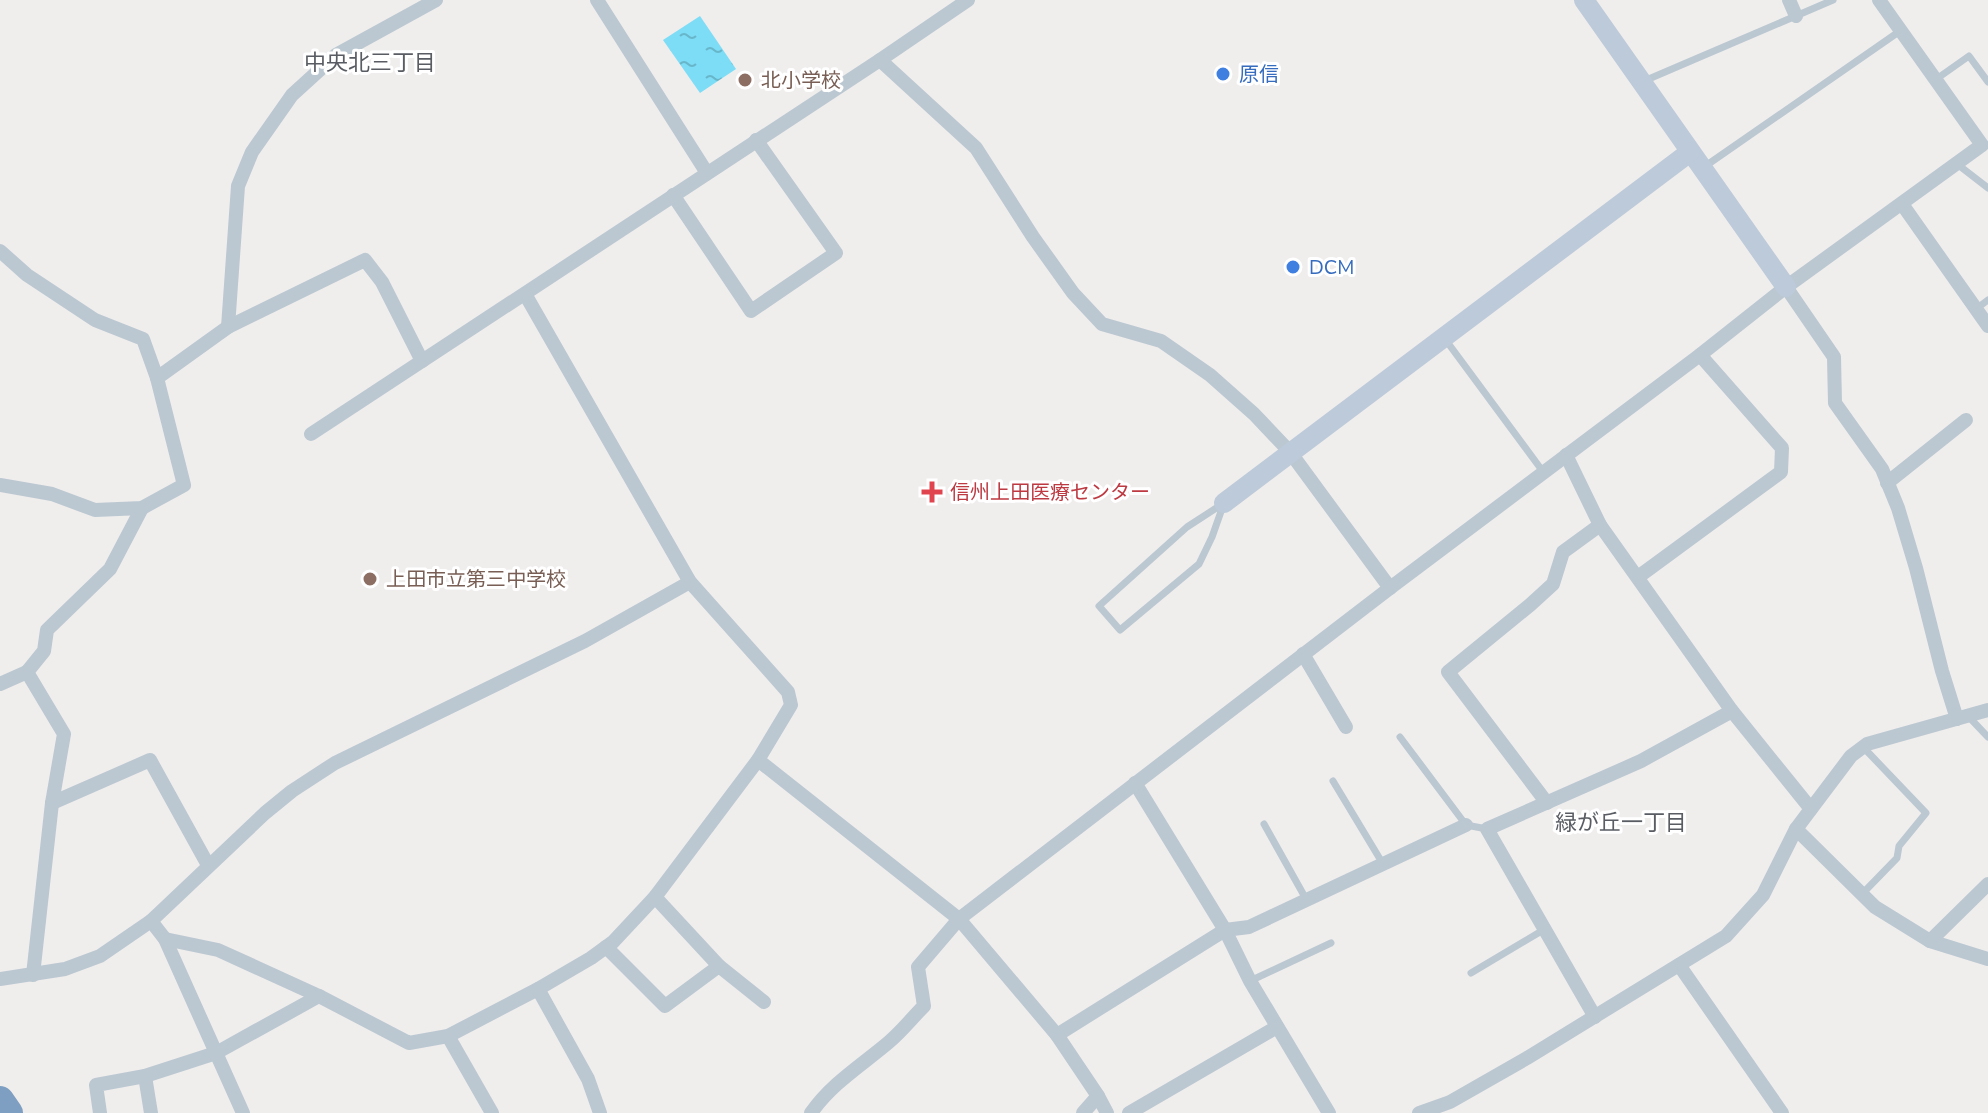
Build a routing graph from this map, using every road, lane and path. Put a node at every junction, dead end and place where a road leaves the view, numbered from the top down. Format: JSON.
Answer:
{"nodes":[{"id":1,"x":436,"y":0,"type":"edge"},
{"id":2,"x":597,"y":0,"type":"edge"},
{"id":3,"x":968,"y":0,"type":"edge"},
{"id":4,"x":1584,"y":0,"type":"edge"},
{"id":5,"x":1789,"y":0,"type":"edge"},
{"id":6,"x":1833,"y":0,"type":"edge"},
{"id":7,"x":1879,"y":0,"type":"edge"},
{"id":8,"x":1796,"y":16,"type":"junction"},
{"id":9,"x":1900,"y":31,"type":"junction"},
{"id":10,"x":880,"y":60,"type":"junction"},
{"id":11,"x":1935,"y":80,"type":"junction"},
{"id":12,"x":1642,"y":82,"type":"junction"},
{"id":13,"x":1988,"y":82,"type":"edge"},
{"id":14,"x":756,"y":140,"type":"junction"},
{"id":15,"x":1696,"y":160,"type":"junction"},
{"id":16,"x":1957,"y":164,"type":"junction"},
{"id":17,"x":707,"y":173,"type":"junction"},
{"id":18,"x":1988,"y":188,"type":"edge"},
{"id":19,"x":673,"y":195,"type":"junction"},
{"id":20,"x":1902,"y":204,"type":"junction"},
{"id":21,"x":0,"y":251,"type":"edge"},
{"id":22,"x":1786,"y":287,"type":"junction"},
{"id":23,"x":525,"y":294,"type":"junction"},
{"id":24,"x":1982,"y":304,"type":"edge"},
{"id":25,"x":1988,"y":326,"type":"edge"},
{"id":26,"x":228,"y":327,"type":"junction"},
{"id":27,"x":1444,"y":337,"type":"junction"},
{"id":28,"x":1700,"y":355,"type":"junction"},
{"id":29,"x":422,"y":361,"type":"junction"},
{"id":30,"x":157,"y":378,"type":"junction"},
{"id":31,"x":1966,"y":420,"type":"dead end"},
{"id":32,"x":311,"y":434,"type":"dead end"},
{"id":33,"x":1290,"y":452,"type":"junction"},
{"id":34,"x":1566,"y":455,"type":"junction"},
{"id":35,"x":1544,"y":473,"type":"junction"},
{"id":36,"x":1887,"y":483,"type":"junction"},
{"id":37,"x":0,"y":485,"type":"edge"},
{"id":38,"x":1224,"y":503,"type":"junction"},
{"id":39,"x":142,"y":508,"type":"junction"},
{"id":40,"x":1600,"y":525,"type":"junction"},
{"id":41,"x":1638,"y":577,"type":"junction"},
{"id":42,"x":690,"y":582,"type":"junction"},
{"id":43,"x":1390,"y":588,"type":"junction"},
{"id":44,"x":1303,"y":654,"type":"junction"},
{"id":45,"x":27,"y":672,"type":"junction"},
{"id":46,"x":0,"y":684,"type":"edge"},
{"id":47,"x":1988,"y":710,"type":"edge"},
{"id":48,"x":1732,"y":711,"type":"junction"},
{"id":49,"x":1962,"y":718,"type":"junction"},
{"id":50,"x":1346,"y":727,"type":"dead end"},
{"id":51,"x":1400,"y":737,"type":"dead end"},
{"id":52,"x":1988,"y":737,"type":"edge"},
{"id":53,"x":1863,"y":747,"type":"junction"},
{"id":54,"x":758,"y":760,"type":"junction"},
{"id":55,"x":1333,"y":781,"type":"dead end"},
{"id":56,"x":1135,"y":783,"type":"junction"},
{"id":57,"x":52,"y":803,"type":"junction"},
{"id":58,"x":1547,"y":803,"type":"junction"},
{"id":59,"x":1811,"y":809,"type":"junction"},
{"id":60,"x":1264,"y":824,"type":"dead end"},
{"id":61,"x":1466,"y":825,"type":"junction"},
{"id":62,"x":1487,"y":829,"type":"junction"},
{"id":63,"x":1796,"y":829,"type":"junction"},
{"id":64,"x":1383,"y":864,"type":"junction"},
{"id":65,"x":208,"y":865,"type":"junction"},
{"id":66,"x":1988,"y":884,"type":"edge"},
{"id":67,"x":1861,"y":895,"type":"junction"},
{"id":68,"x":655,"y":897,"type":"junction"},
{"id":69,"x":1307,"y":900,"type":"junction"},
{"id":70,"x":959,"y":919,"type":"junction"},
{"id":71,"x":151,"y":921,"type":"junction"},
{"id":72,"x":1545,"y":929,"type":"junction"},
{"id":73,"x":1225,"y":930,"type":"junction"},
{"id":74,"x":165,"y":939,"type":"junction"},
{"id":75,"x":1930,"y":941,"type":"junction"},
{"id":76,"x":1331,"y":943,"type":"dead end"},
{"id":77,"x":606,"y":947,"type":"junction"},
{"id":78,"x":1988,"y":959,"type":"edge"},
{"id":79,"x":1679,"y":965,"type":"junction"},
{"id":80,"x":719,"y":966,"type":"junction"},
{"id":81,"x":1471,"y":973,"type":"dead end"},
{"id":82,"x":33,"y":975,"type":"junction"},
{"id":83,"x":0,"y":979,"type":"edge"},
{"id":84,"x":1250,"y":981,"type":"junction"},
{"id":85,"x":538,"y":989,"type":"junction"},
{"id":86,"x":319,"y":996,"type":"junction"},
{"id":87,"x":764,"y":1002,"type":"dead end"},
{"id":88,"x":1595,"y":1017,"type":"junction"},
{"id":89,"x":1277,"y":1027,"type":"junction"},
{"id":90,"x":1057,"y":1035,"type":"junction"},
{"id":91,"x":448,"y":1036,"type":"junction"},
{"id":92,"x":216,"y":1053,"type":"junction"},
{"id":93,"x":145,"y":1076,"type":"junction"},
{"id":94,"x":1098,"y":1096,"type":"junction"},
{"id":95,"x":0,"y":1100,"type":"edge"},
{"id":96,"x":9,"y":1113,"type":"edge"},
{"id":97,"x":100,"y":1113,"type":"edge"},
{"id":98,"x":151,"y":1113,"type":"edge"},
{"id":99,"x":243,"y":1113,"type":"edge"},
{"id":100,"x":492,"y":1113,"type":"edge"},
{"id":101,"x":600,"y":1113,"type":"edge"},
{"id":102,"x":811,"y":1113,"type":"edge"},
{"id":103,"x":1083,"y":1113,"type":"edge"},
{"id":104,"x":1107,"y":1113,"type":"edge"},
{"id":105,"x":1129,"y":1113,"type":"edge"},
{"id":106,"x":1329,"y":1113,"type":"edge"},
{"id":107,"x":1419,"y":1113,"type":"edge"},
{"id":108,"x":1782,"y":1113,"type":"edge"}],
"edges":[{"from":1,"to":26,"type":"street"},
{"from":2,"to":17,"type":"street"},
{"from":3,"to":10,"type":"street"},
{"from":4,"to":12,"type":"street"},
{"from":5,"to":8,"type":"street"},
{"from":6,"to":8,"type":"lane"},
{"from":7,"to":9,"type":"street"},
{"from":8,"to":12,"type":"lane"},
{"from":9,"to":11,"type":"street"},
{"from":9,"to":15,"type":"lane"},
{"from":10,"to":14,"type":"street"},
{"from":10,"to":33,"type":"street"},
{"from":11,"to":13,"type":"lane"},
{"from":11,"to":16,"type":"street"},
{"from":12,"to":15,"type":"street"},
{"from":14,"to":17,"type":"street"},
{"from":14,"to":19,"type":"street"},
{"from":15,"to":22,"type":"street"},
{"from":15,"to":27,"type":"street"},
{"from":16,"to":18,"type":"lane"},
{"from":16,"to":20,"type":"street"},
{"from":17,"to":19,"type":"street"},
{"from":19,"to":23,"type":"street"},
{"from":20,"to":22,"type":"street"},
{"from":20,"to":24,"type":"street"},
{"from":21,"to":30,"type":"street"},
{"from":22,"to":28,"type":"street"},
{"from":22,"to":36,"type":"street"},
{"from":23,"to":29,"type":"street"},
{"from":23,"to":42,"type":"street"},
{"from":24,"to":25,"type":"street"},
{"from":26,"to":29,"type":"street"},
{"from":26,"to":30,"type":"street"},
{"from":27,"to":33,"type":"street"},
{"from":27,"to":35,"type":"lane"},
{"from":28,"to":34,"type":"street"},
{"from":28,"to":41,"type":"street"},
{"from":29,"to":32,"type":"street"},
{"from":30,"to":39,"type":"street"},
{"from":31,"to":36,"type":"street"},
{"from":33,"to":38,"type":"street"},
{"from":33,"to":43,"type":"street"},
{"from":34,"to":35,"type":"street"},
{"from":34,"to":40,"type":"street"},
{"from":35,"to":43,"type":"street"},
{"from":36,"to":49,"type":"street"},
{"from":37,"to":39,"type":"street"},
{"from":38,"to":38,"type":"lane"},
{"from":39,"to":45,"type":"street"},
{"from":40,"to":41,"type":"street"},
{"from":40,"to":58,"type":"street"},
{"from":41,"to":48,"type":"street"},
{"from":42,"to":54,"type":"street"},
{"from":42,"to":65,"type":"street"},
{"from":43,"to":44,"type":"street"},
{"from":44,"to":50,"type":"street"},
{"from":44,"to":56,"type":"street"},
{"from":45,"to":46,"type":"street"},
{"from":45,"to":57,"type":"street"},
{"from":47,"to":49,"type":"street"},
{"from":48,"to":58,"type":"street"},
{"from":48,"to":59,"type":"street"},
{"from":49,"to":52,"type":"lane"},
{"from":49,"to":53,"type":"street"},
{"from":51,"to":61,"type":"lane"},
{"from":53,"to":59,"type":"street"},
{"from":53,"to":67,"type":"lane"},
{"from":54,"to":68,"type":"street"},
{"from":54,"to":70,"type":"street"},
{"from":55,"to":64,"type":"lane"},
{"from":56,"to":70,"type":"street"},
{"from":56,"to":73,"type":"street"},
{"from":57,"to":65,"type":"street"},
{"from":57,"to":82,"type":"street"},
{"from":58,"to":62,"type":"street"},
{"from":59,"to":63,"type":"street"},
{"from":60,"to":69,"type":"lane"},
{"from":61,"to":62,"type":"lane"},
{"from":61,"to":64,"type":"street"},
{"from":62,"to":72,"type":"street"},
{"from":63,"to":67,"type":"street"},
{"from":63,"to":79,"type":"street"},
{"from":64,"to":69,"type":"street"},
{"from":65,"to":71,"type":"street"},
{"from":66,"to":75,"type":"street"},
{"from":67,"to":75,"type":"street"},
{"from":68,"to":77,"type":"street"},
{"from":68,"to":80,"type":"street"},
{"from":69,"to":73,"type":"street"},
{"from":70,"to":90,"type":"street"},
{"from":70,"to":102,"type":"street"},
{"from":71,"to":74,"type":"street"},
{"from":71,"to":82,"type":"street"},
{"from":72,"to":81,"type":"lane"},
{"from":72,"to":88,"type":"street"},
{"from":73,"to":84,"type":"street"},
{"from":73,"to":90,"type":"street"},
{"from":74,"to":86,"type":"street"},
{"from":74,"to":92,"type":"street"},
{"from":75,"to":78,"type":"street"},
{"from":76,"to":84,"type":"lane"},
{"from":77,"to":80,"type":"street"},
{"from":77,"to":85,"type":"street"},
{"from":79,"to":88,"type":"street"},
{"from":79,"to":108,"type":"street"},
{"from":80,"to":87,"type":"street"},
{"from":82,"to":83,"type":"street"},
{"from":84,"to":89,"type":"street"},
{"from":85,"to":91,"type":"street"},
{"from":85,"to":101,"type":"street"},
{"from":86,"to":91,"type":"street"},
{"from":86,"to":92,"type":"street"},
{"from":88,"to":107,"type":"street"},
{"from":89,"to":105,"type":"street"},
{"from":89,"to":106,"type":"street"},
{"from":90,"to":94,"type":"street"},
{"from":91,"to":100,"type":"street"},
{"from":92,"to":93,"type":"street"},
{"from":92,"to":99,"type":"street"},
{"from":93,"to":97,"type":"street"},
{"from":93,"to":98,"type":"street"},
{"from":94,"to":103,"type":"street"},
{"from":94,"to":104,"type":"street"},
{"from":95,"to":96,"type":"highway"}]}
